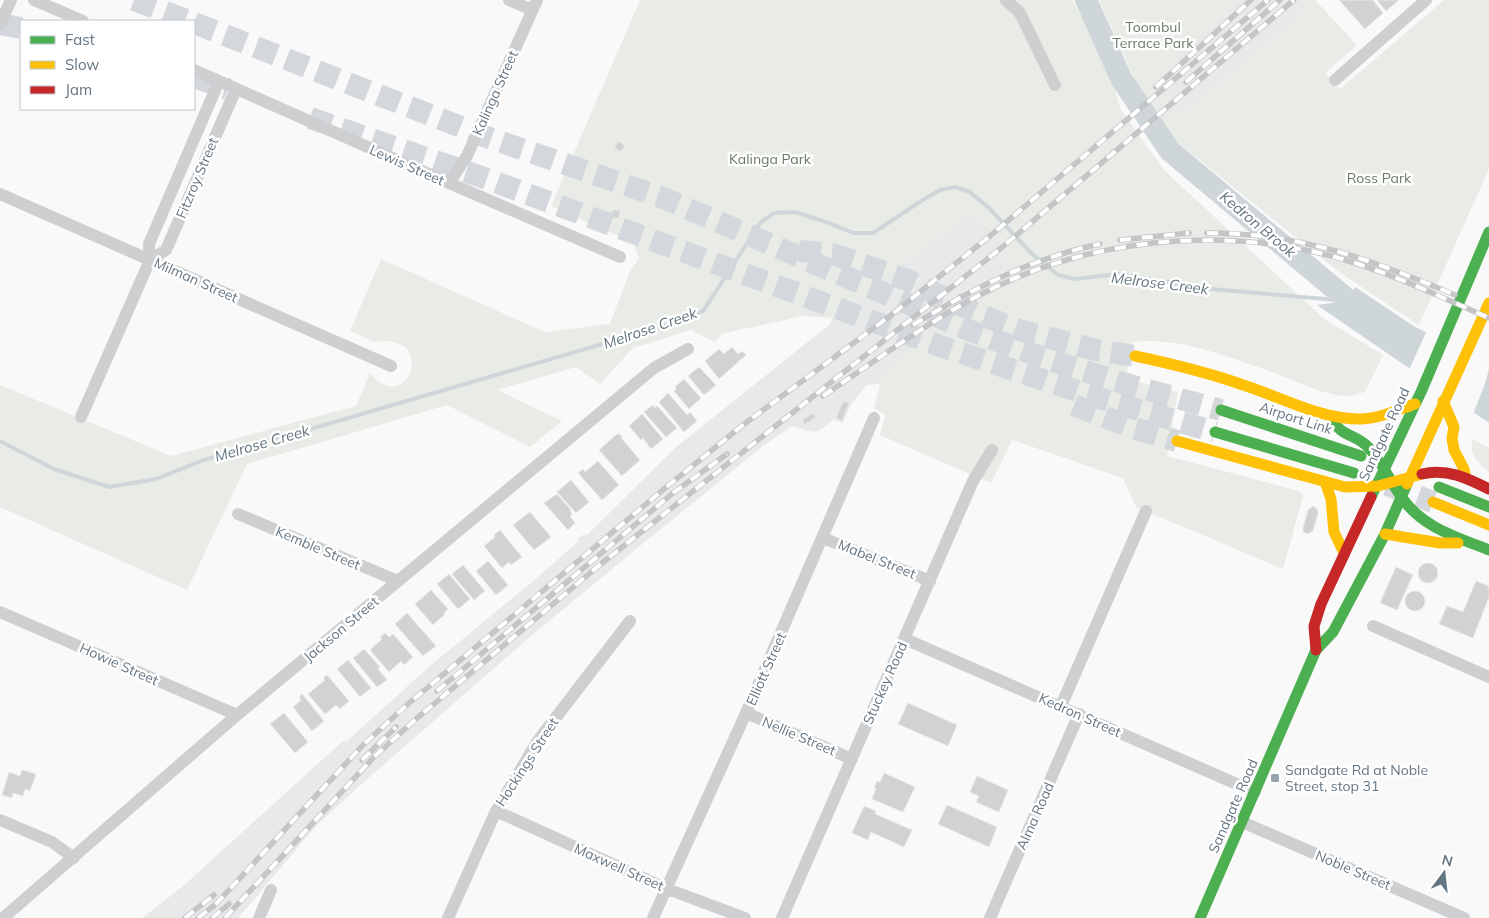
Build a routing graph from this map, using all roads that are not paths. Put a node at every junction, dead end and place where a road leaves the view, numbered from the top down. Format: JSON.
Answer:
{"nodes":[{"id":1,"x":10,"y":0,"type":"edge"},
{"id":2,"x":34,"y":0,"type":"edge"},
{"id":3,"x":509,"y":0,"type":"edge"},
{"id":4,"x":1006,"y":0,"type":"edge"},
{"id":5,"x":1426,"y":0,"type":"edge"},
{"id":6,"x":534,"y":5,"type":"edge"},
{"id":7,"x":81,"y":20,"type":"edge"},
{"id":8,"x":0,"y":24,"type":"edge"},
{"id":9,"x":195,"y":70,"type":"edge"},
{"id":10,"x":1335,"y":80,"type":"dead end"},
{"id":11,"x":219,"y":81,"type":"junction"},
{"id":12,"x":1055,"y":85,"type":"dead end"},
{"id":13,"x":236,"y":89,"type":"junction"},
{"id":14,"x":449,"y":183,"type":"junction"},
{"id":15,"x":0,"y":194,"type":"edge"},
{"id":16,"x":1489,"y":232,"type":"edge"},
{"id":17,"x":620,"y":257,"type":"dead end"},
{"id":18,"x":150,"y":260,"type":"junction"},
{"id":19,"x":1489,"y":303,"type":"edge"},
{"id":20,"x":688,"y":349,"type":"dead end"},
{"id":21,"x":1135,"y":356,"type":"tunnel mouth"},
{"id":22,"x":392,"y":366,"type":"dead end"},
{"id":23,"x":1443,"y":401,"type":"junction"},
{"id":24,"x":1415,"y":404,"type":"junction"},
{"id":25,"x":1221,"y":410,"type":"tunnel mouth"},
{"id":26,"x":81,"y":417,"type":"dead end"},
{"id":27,"x":1331,"y":417,"type":"junction"},
{"id":28,"x":874,"y":418,"type":"dead end"},
{"id":29,"x":1215,"y":432,"type":"tunnel mouth"},
{"id":30,"x":1177,"y":441,"type":"tunnel mouth"},
{"id":31,"x":992,"y":450,"type":"dead end"},
{"id":32,"x":1361,"y":456,"type":"dead end"},
{"id":33,"x":1386,"y":469,"type":"junction"},
{"id":34,"x":1354,"y":473,"type":"dead end"},
{"id":35,"x":1410,"y":476,"type":"junction"},
{"id":36,"x":1466,"y":478,"type":"junction"},
{"id":37,"x":1325,"y":482,"type":"junction"},
{"id":38,"x":1393,"y":482,"type":"junction"},
{"id":39,"x":1377,"y":485,"type":"junction"},
{"id":40,"x":1439,"y":487,"type":"dead end"},
{"id":41,"x":1489,"y":489,"type":"edge"},
{"id":42,"x":1402,"y":498,"type":"junction"},
{"id":43,"x":1433,"y":502,"type":"tunnel mouth"},
{"id":44,"x":1489,"y":508,"type":"edge"},
{"id":45,"x":1146,"y":511,"type":"dead end"},
{"id":46,"x":238,"y":514,"type":"dead end"},
{"id":47,"x":1489,"y":525,"type":"edge"},
{"id":48,"x":1385,"y":534,"type":"junction"},
{"id":49,"x":823,"y":538,"type":"junction"},
{"id":50,"x":1469,"y":542,"type":"junction"},
{"id":51,"x":1489,"y":550,"type":"edge"},
{"id":52,"x":1344,"y":553,"type":"junction"},
{"id":53,"x":398,"y":581,"type":"junction"},
{"id":54,"x":930,"y":581,"type":"junction"},
{"id":55,"x":0,"y":612,"type":"edge"},
{"id":56,"x":630,"y":621,"type":"dead end"},
{"id":57,"x":1372,"y":626,"type":"dead end"},
{"id":58,"x":905,"y":638,"type":"junction"},
{"id":59,"x":1316,"y":650,"type":"junction"},
{"id":60,"x":1489,"y":677,"type":"edge"},
{"id":61,"x":1061,"y":706,"type":"junction"},
{"id":62,"x":746,"y":714,"type":"junction"},
{"id":63,"x":1079,"y":714,"type":"junction"},
{"id":64,"x":237,"y":716,"type":"junction"},
{"id":65,"x":852,"y":759,"type":"junction"},
{"id":66,"x":1255,"y":792,"type":"junction"},
{"id":67,"x":496,"y":811,"type":"junction"},
{"id":68,"x":0,"y":820,"type":"edge"},
{"id":69,"x":1242,"y":822,"type":"junction"},
{"id":70,"x":74,"y":858,"type":"junction"},
{"id":71,"x":666,"y":888,"type":"junction"},
{"id":72,"x":271,"y":890,"type":"dead end"},
{"id":73,"x":2,"y":918,"type":"edge"},
{"id":74,"x":259,"y":918,"type":"edge"},
{"id":75,"x":448,"y":918,"type":"edge"},
{"id":76,"x":653,"y":918,"type":"edge"},
{"id":77,"x":745,"y":918,"type":"edge"},
{"id":78,"x":782,"y":918,"type":"edge"},
{"id":79,"x":990,"y":918,"type":"edge"},
{"id":80,"x":1200,"y":918,"type":"edge"},
{"id":81,"x":1464,"y":918,"type":"edge"}],
"edges":[{"from":1,"to":8,"type":"street"},
{"from":2,"to":7,"type":"street"},
{"from":3,"to":6,"type":"street"},
{"from":4,"to":12,"type":"street"},
{"from":5,"to":10,"type":"street"},
{"from":6,"to":14,"type":"street","name":"Kalinga Street"},
{"from":9,"to":11,"type":"street","name":"Lewis Street"},
{"from":11,"to":13,"type":"street","name":"Lewis Street"},
{"from":11,"to":18,"type":"street","name":"Fitzroy Street"},
{"from":13,"to":14,"type":"street","name":"Lewis Street"},
{"from":13,"to":18,"type":"street","name":"Fitzroy Street"},
{"from":14,"to":17,"type":"street","name":"Lewis Street"},
{"from":15,"to":18,"type":"street","name":"Milman Street"},
{"from":16,"to":24,"type":"highway","name":"Sandgate Road"},
{"from":18,"to":22,"type":"street","name":"Milman Street"},
{"from":18,"to":26,"type":"street","name":"Fitzroy Street"},
{"from":19,"to":23,"type":"highway","name":"Sandgate Road"},
{"from":20,"to":53,"type":"street","name":"Jackson Street"},
{"from":21,"to":27,"type":"highway"},
{"from":23,"to":35,"type":"highway","name":"Sandgate Road"},
{"from":23,"to":36,"type":"highway"},
{"from":24,"to":27,"type":"highway"},
{"from":24,"to":33,"type":"highway","name":"Sandgate Road"},
{"from":25,"to":32,"type":"highway","name":"Airport Link"},
{"from":27,"to":33,"type":"highway"},
{"from":28,"to":49,"type":"street","name":"Elliott Street"},
{"from":29,"to":34,"type":"highway"},
{"from":30,"to":37,"type":"highway"},
{"from":31,"to":54,"type":"street","name":"Stuckey Road"},
{"from":33,"to":38,"type":"highway"},
{"from":33,"to":39,"type":"highway","name":"Sandgate Road"},
{"from":35,"to":36,"type":"highway"},
{"from":35,"to":38,"type":"highway"},
{"from":35,"to":42,"type":"highway","name":"Sandgate Road"},
{"from":36,"to":41,"type":"highway"},
{"from":37,"to":39,"type":"highway"},
{"from":37,"to":52,"type":"highway"},
{"from":38,"to":39,"type":"highway"},
{"from":38,"to":42,"type":"highway"},
{"from":39,"to":52,"type":"highway","name":"Sandgate Road"},
{"from":40,"to":44,"type":"highway"},
{"from":42,"to":48,"type":"highway","name":"Sandgate Road"},
{"from":42,"to":50,"type":"highway"},
{"from":43,"to":47,"type":"highway"},
{"from":45,"to":61,"type":"street"},
{"from":46,"to":53,"type":"street","name":"Kemble Street"},
{"from":48,"to":50,"type":"highway"},
{"from":48,"to":59,"type":"highway","name":"Sandgate Road"},
{"from":49,"to":54,"type":"street","name":"Mabel Street"},
{"from":49,"to":62,"type":"street","name":"Elliott Street"},
{"from":50,"to":51,"type":"highway"},
{"from":52,"to":59,"type":"highway","name":"Sandgate Road"},
{"from":53,"to":64,"type":"street","name":"Jackson Street"},
{"from":54,"to":58,"type":"street","name":"Stuckey Road"},
{"from":55,"to":64,"type":"street","name":"Howie Street"},
{"from":56,"to":67,"type":"street","name":"Hockings Street"},
{"from":57,"to":60,"type":"street"},
{"from":58,"to":61,"type":"street","name":"Kedron Street"},
{"from":58,"to":65,"type":"street","name":"Stuckey Road"},
{"from":59,"to":66,"type":"highway","name":"Sandgate Road"},
{"from":61,"to":63,"type":"street","name":"Kedron Street"},
{"from":62,"to":65,"type":"street","name":"Nellie Street"},
{"from":62,"to":71,"type":"street","name":"Elliott Street"},
{"from":63,"to":66,"type":"street","name":"Kedron Street"},
{"from":63,"to":79,"type":"street","name":"Alma Road"},
{"from":64,"to":70,"type":"street","name":"Jackson Street"},
{"from":65,"to":78,"type":"street","name":"Stuckey Road"},
{"from":66,"to":69,"type":"highway","name":"Sandgate Road"},
{"from":67,"to":71,"type":"street","name":"Maxwell Street"},
{"from":67,"to":75,"type":"street","name":"Hockings Street"},
{"from":68,"to":70,"type":"street"},
{"from":69,"to":80,"type":"highway","name":"Sandgate Road"},
{"from":69,"to":81,"type":"street","name":"Noble Street"},
{"from":70,"to":73,"type":"street","name":"Jackson Street"},
{"from":71,"to":76,"type":"street","name":"Elliott Street"},
{"from":71,"to":77,"type":"street","name":"Maxwell Street"},
{"from":72,"to":74,"type":"street"}]}
